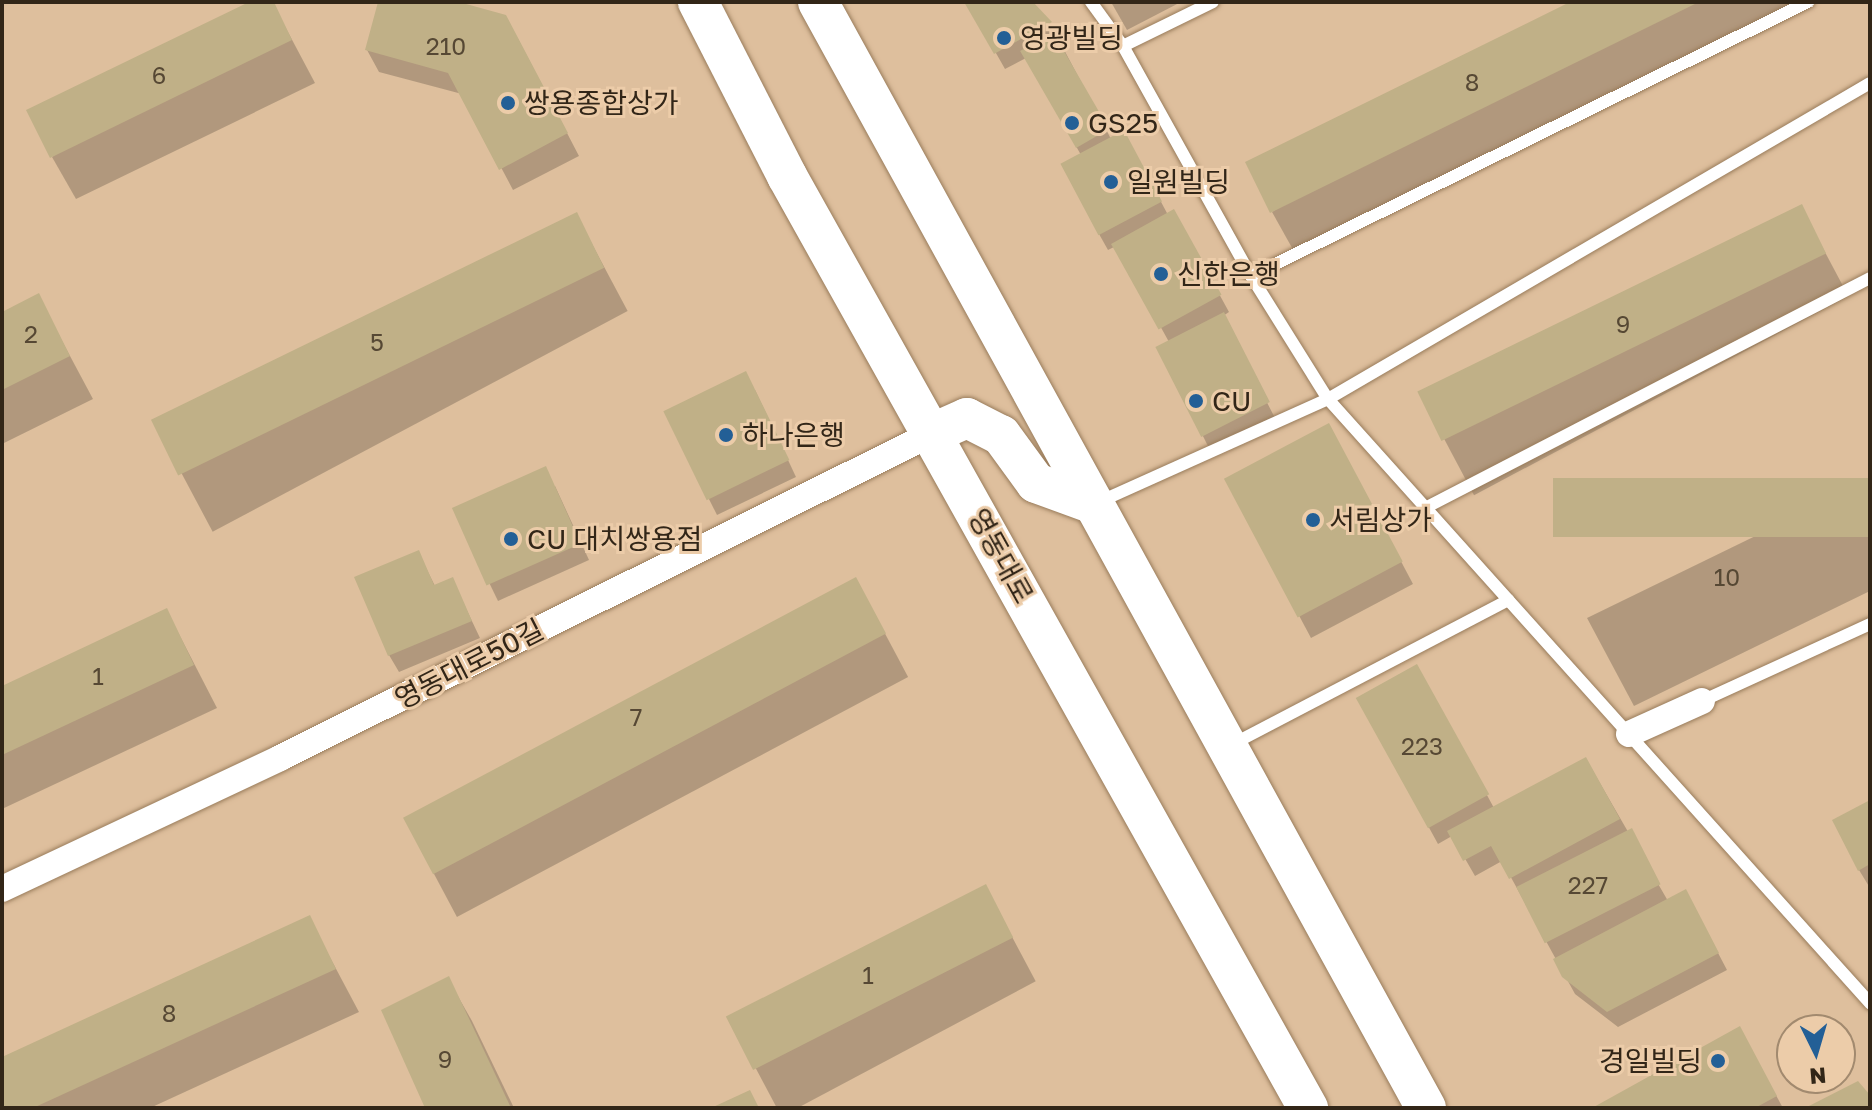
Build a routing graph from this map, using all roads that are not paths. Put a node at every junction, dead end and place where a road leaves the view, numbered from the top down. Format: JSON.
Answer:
{"nodes":[{"id":1,"x":698,"y":2,"type":"edge"},
{"id":2,"x":818,"y":2,"type":"edge"},
{"id":3,"x":1091,"y":2,"type":"edge"},
{"id":4,"x":1213,"y":2,"type":"edge"},
{"id":5,"x":1808,"y":2,"type":"edge"},
{"id":6,"x":1123,"y":46,"type":"junction"},
{"id":7,"x":1870,"y":83,"type":"edge"},
{"id":8,"x":1251,"y":276,"type":"junction"},
{"id":9,"x":1870,"y":278,"type":"edge"},
{"id":10,"x":1328,"y":399,"type":"junction"},
{"id":11,"x":933,"y":433,"type":"junction"},
{"id":12,"x":1094,"y":504,"type":"junction"},
{"id":13,"x":1425,"y":508,"type":"junction"},
{"id":14,"x":1508,"y":600,"type":"junction"},
{"id":15,"x":1870,"y":624,"type":"edge"},
{"id":16,"x":1702,"y":701,"type":"joint"},
{"id":17,"x":1629,"y":734,"type":"junction"},
{"id":18,"x":1227,"y":748,"type":"junction"},
{"id":19,"x":2,"y":889,"type":"edge"},
{"id":20,"x":1870,"y":1003,"type":"edge"},
{"id":21,"x":1308,"y":1108,"type":"edge"},
{"id":22,"x":1426,"y":1108,"type":"edge"}],
"edges":[{"from":1,"to":11,"type":"main road","name":"영동대로"},
{"from":2,"to":12,"type":"main road"},
{"from":3,"to":6,"type":"lane"},
{"from":4,"to":6,"type":"lane"},
{"from":5,"to":8,"type":"lane"},
{"from":6,"to":8,"type":"lane"},
{"from":7,"to":10,"type":"lane"},
{"from":8,"to":10,"type":"lane"},
{"from":9,"to":13,"type":"lane"},
{"from":10,"to":12,"type":"lane"},
{"from":10,"to":13,"type":"lane"},
{"from":11,"to":12,"type":"main road"},
{"from":11,"to":19,"type":"street","name":"영동대로50길"},
{"from":11,"to":21,"type":"main road","name":"영동대로"},
{"from":12,"to":18,"type":"main road"},
{"from":13,"to":14,"type":"lane"},
{"from":14,"to":17,"type":"lane"},
{"from":14,"to":18,"type":"lane"},
{"from":15,"to":16,"type":"lane"},
{"from":16,"to":17,"type":"street"},
{"from":17,"to":20,"type":"lane"},
{"from":18,"to":22,"type":"main road"}]}
